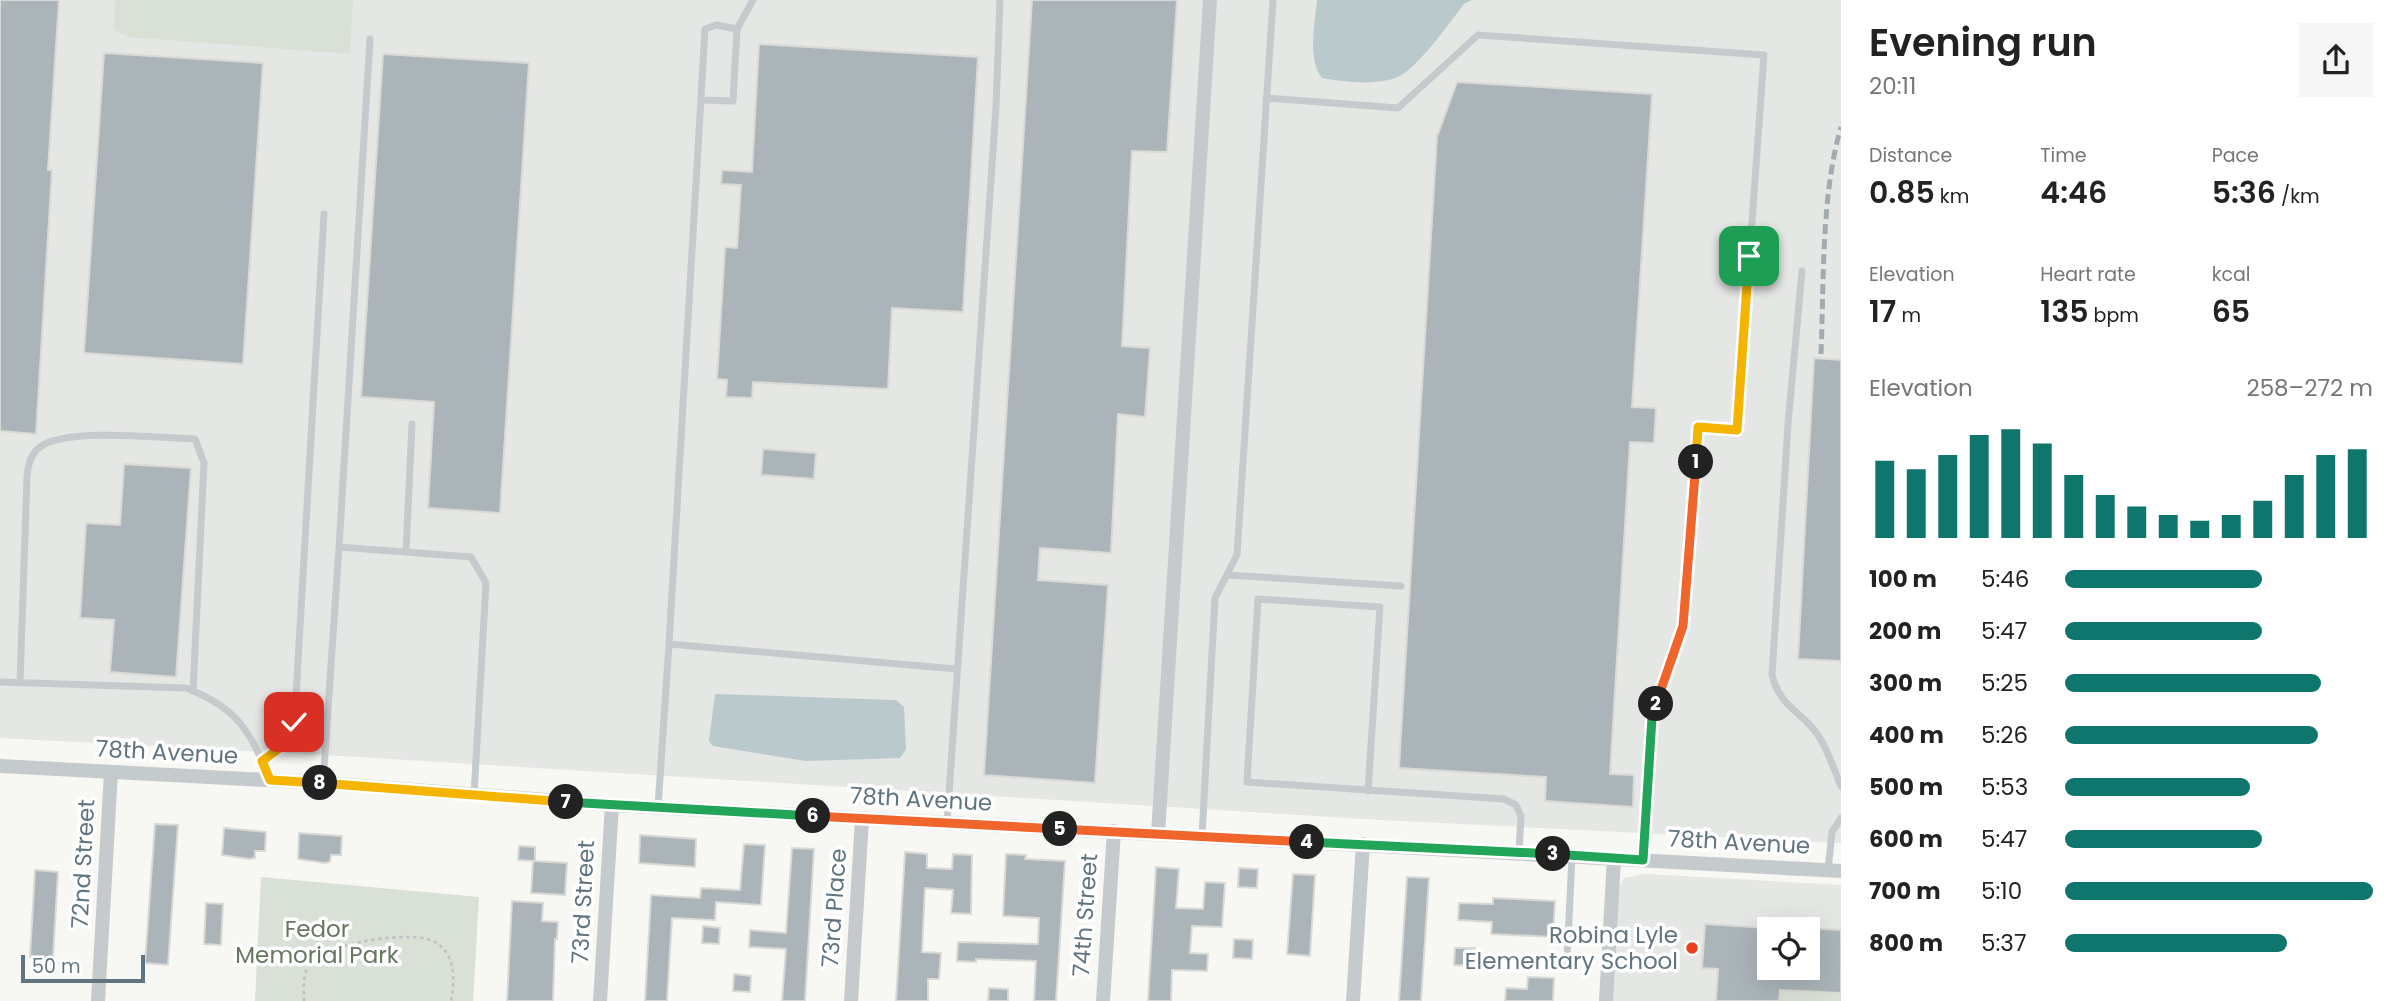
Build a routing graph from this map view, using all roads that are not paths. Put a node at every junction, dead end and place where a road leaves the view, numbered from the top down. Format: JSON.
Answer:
{"nodes":[{"id":1,"x":753,"y":0,"type":"edge"},
{"id":2,"x":1000,"y":0,"type":"edge"},
{"id":3,"x":1210,"y":0,"type":"edge"},
{"id":4,"x":1273,"y":0,"type":"edge"},
{"id":5,"x":737,"y":29,"type":"junction"},
{"id":6,"x":370,"y":39,"type":"dead end"},
{"id":7,"x":1266,"y":98,"type":"junction"},
{"id":8,"x":701,"y":100,"type":"junction"},
{"id":9,"x":324,"y":214,"type":"dead end"},
{"id":10,"x":1802,"y":271,"type":"dead end"},
{"id":11,"x":412,"y":424,"type":"dead end"},
{"id":12,"x":339,"y":547,"type":"junction"},
{"id":13,"x":406,"y":552,"type":"junction"},
{"id":14,"x":1227,"y":575,"type":"junction"},
{"id":15,"x":1401,"y":586,"type":"dead end"},
{"id":16,"x":669,"y":645,"type":"junction"},
{"id":17,"x":956,"y":669,"type":"junction"},
{"id":18,"x":0,"y":682,"type":"edge"},
{"id":19,"x":20,"y":683,"type":"junction"},
{"id":20,"x":193,"y":691,"type":"junction"},
{"id":21,"x":262,"y":761,"type":"junction"},
{"id":22,"x":0,"y":765,"type":"edge"},
{"id":23,"x":111,"y":772,"type":"junction"},
{"id":24,"x":270,"y":780,"type":"junction"},
{"id":25,"x":323,"y":783,"type":"junction"},
{"id":26,"x":1841,"y":786,"type":"edge"},
{"id":27,"x":1368,"y":791,"type":"junction"},
{"id":28,"x":474,"y":796,"type":"junction"},
{"id":29,"x":612,"y":805,"type":"junction"},
{"id":30,"x":658,"y":807,"type":"junction"},
{"id":31,"x":862,"y":818,"type":"junction"},
{"id":32,"x":1841,"y":818,"type":"edge"},
{"id":33,"x":947,"y":823,"type":"junction"},
{"id":34,"x":1114,"y":831,"type":"junction"},
{"id":35,"x":1158,"y":834,"type":"junction"},
{"id":36,"x":1202,"y":837,"type":"junction"},
{"id":37,"x":1363,"y":844,"type":"junction"},
{"id":38,"x":1519,"y":852,"type":"junction"},
{"id":39,"x":1572,"y":856,"type":"junction"},
{"id":40,"x":1614,"y":858,"type":"junction"},
{"id":41,"x":1643,"y":860,"type":"junction"},
{"id":42,"x":1834,"y":871,"type":"edge"},
{"id":43,"x":1487,"y":957,"type":"dead end"},
{"id":44,"x":98,"y":1001,"type":"edge"},
{"id":45,"x":600,"y":1001,"type":"edge"},
{"id":46,"x":851,"y":1001,"type":"edge"},
{"id":47,"x":1102,"y":1001,"type":"edge"},
{"id":48,"x":1353,"y":1001,"type":"edge"},
{"id":49,"x":1606,"y":1001,"type":"edge"}],
"edges":[{"from":1,"to":5,"type":"lane"},
{"from":2,"to":17,"type":"lane"},
{"from":3,"to":35,"type":"street"},
{"from":4,"to":7,"type":"lane"},
{"from":5,"to":8,"type":"lane"},
{"from":5,"to":8,"type":"lane"},
{"from":6,"to":12,"type":"lane"},
{"from":7,"to":14,"type":"lane"},
{"from":7,"to":41,"type":"lane"},
{"from":8,"to":16,"type":"lane"},
{"from":9,"to":21,"type":"lane"},
{"from":10,"to":26,"type":"lane"},
{"from":11,"to":13,"type":"lane"},
{"from":12,"to":13,"type":"lane"},
{"from":12,"to":25,"type":"lane"},
{"from":13,"to":28,"type":"lane"},
{"from":14,"to":15,"type":"lane"},
{"from":14,"to":36,"type":"lane"},
{"from":16,"to":17,"type":"lane"},
{"from":16,"to":30,"type":"lane"},
{"from":17,"to":33,"type":"lane"},
{"from":18,"to":19,"type":"lane"},
{"from":19,"to":20,"type":"lane"},
{"from":19,"to":20,"type":"lane"},
{"from":20,"to":21,"type":"lane"},
{"from":21,"to":24,"type":"lane"},
{"from":22,"to":23,"type":"street","name":"78th Avenue"},
{"from":23,"to":24,"type":"street","name":"78th Avenue"},
{"from":23,"to":44,"type":"street","name":"72nd Street"},
{"from":24,"to":25,"type":"street","name":"78th Avenue"},
{"from":25,"to":28,"type":"street","name":"78th Avenue"},
{"from":27,"to":27,"type":"lane"},
{"from":27,"to":38,"type":"lane"},
{"from":28,"to":29,"type":"street","name":"78th Avenue"},
{"from":29,"to":30,"type":"street","name":"78th Avenue"},
{"from":29,"to":45,"type":"street","name":"73rd Street"},
{"from":30,"to":31,"type":"street","name":"78th Avenue"},
{"from":31,"to":33,"type":"street","name":"78th Avenue"},
{"from":31,"to":46,"type":"street","name":"73rd Place"},
{"from":32,"to":42,"type":"lane"},
{"from":33,"to":34,"type":"street","name":"78th Avenue"},
{"from":34,"to":35,"type":"street","name":"78th Avenue"},
{"from":34,"to":47,"type":"street","name":"74th Street"},
{"from":35,"to":36,"type":"street","name":"78th Avenue"},
{"from":36,"to":37,"type":"street","name":"78th Avenue"},
{"from":37,"to":38,"type":"street","name":"78th Avenue"},
{"from":37,"to":48,"type":"street"},
{"from":38,"to":39,"type":"street","name":"78th Avenue"},
{"from":39,"to":40,"type":"street","name":"78th Avenue"},
{"from":39,"to":43,"type":"lane"},
{"from":40,"to":41,"type":"street","name":"78th Avenue"},
{"from":40,"to":49,"type":"street"},
{"from":41,"to":42,"type":"street","name":"78th Avenue"}]}
